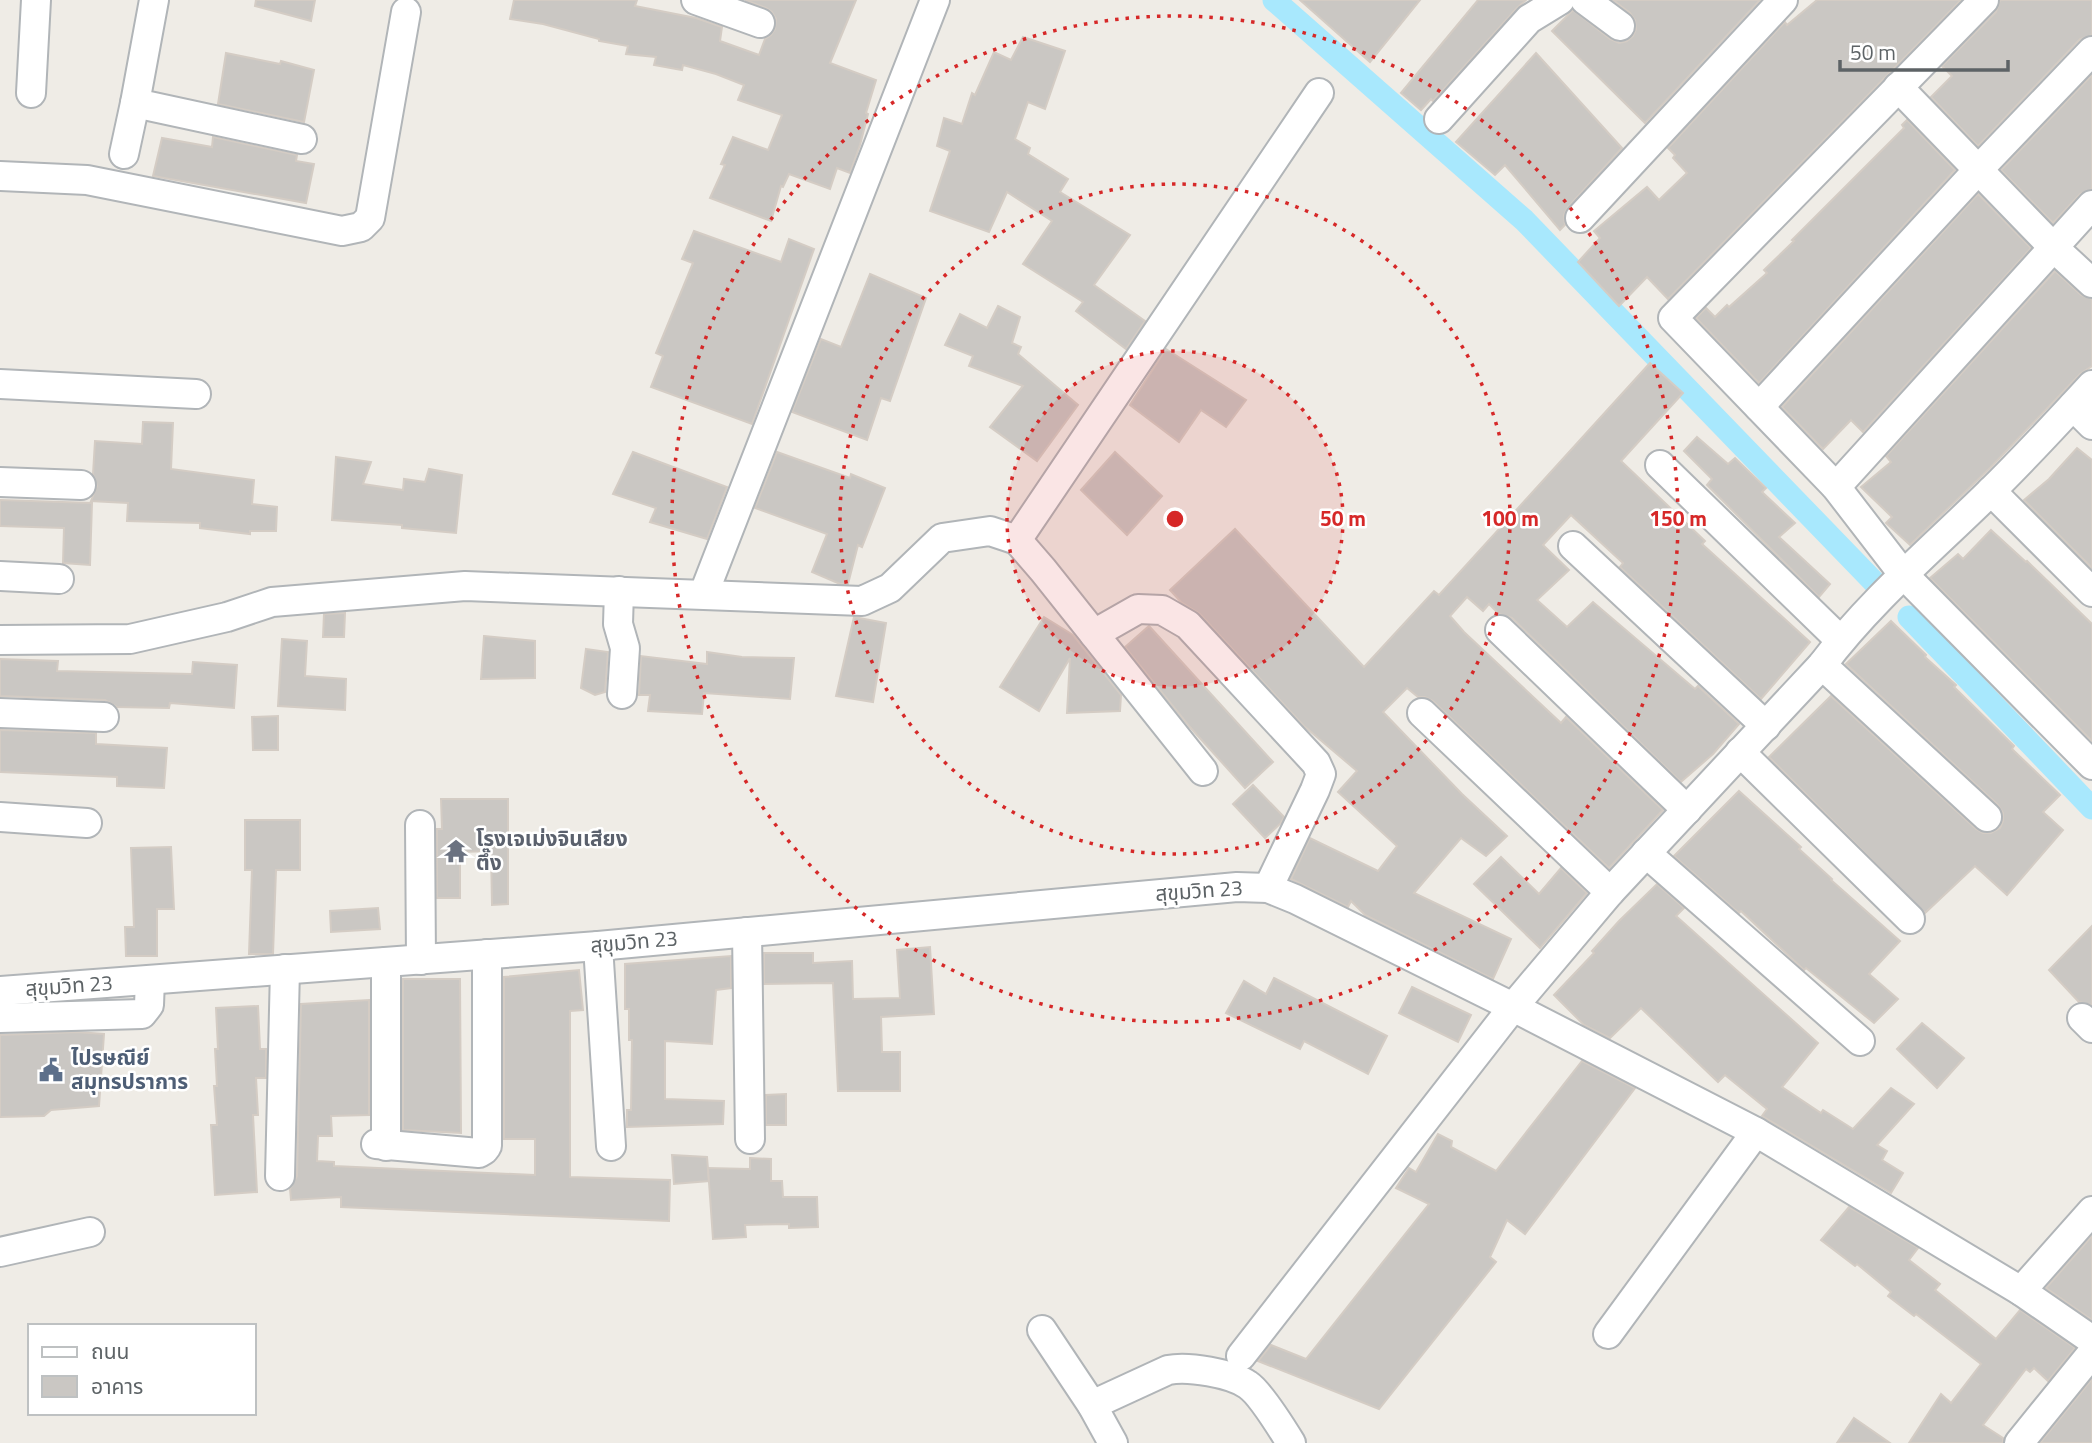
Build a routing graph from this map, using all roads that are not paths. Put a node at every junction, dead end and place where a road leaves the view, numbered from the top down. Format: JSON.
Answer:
{"nodes":[{"id":1,"x":36,"y":0,"type":"edge"},
{"id":2,"x":154,"y":0,"type":"edge"},
{"id":3,"x":935,"y":0,"type":"edge"},
{"id":4,"x":1560,"y":0,"type":"edge"},
{"id":5,"x":1586,"y":0,"type":"edge"},
{"id":6,"x":1783,"y":0,"type":"edge"},
{"id":7,"x":1984,"y":0,"type":"edge"},
{"id":8,"x":700,"y":1,"type":"edge"},
{"id":9,"x":406,"y":12,"type":"dead end"},
{"id":10,"x":760,"y":23,"type":"dead end"},
{"id":11,"x":1620,"y":26,"type":"dead end"},
{"id":12,"x":2092,"y":51,"type":"edge"},
{"id":13,"x":1898,"y":87,"type":"junction"},
{"id":14,"x":31,"y":93,"type":"dead end"},
{"id":15,"x":1319,"y":93,"type":"dead end"},
{"id":16,"x":135,"y":103,"type":"junction"},
{"id":17,"x":1438,"y":119,"type":"dead end"},
{"id":18,"x":302,"y":139,"type":"dead end"},
{"id":19,"x":124,"y":154,"type":"dead end"},
{"id":20,"x":1978,"y":170,"type":"junction"},
{"id":21,"x":0,"y":176,"type":"edge"},
{"id":22,"x":2092,"y":205,"type":"edge"},
{"id":23,"x":1580,"y":218,"type":"dead end"},
{"id":24,"x":2053,"y":247,"type":"junction"},
{"id":25,"x":2092,"y":283,"type":"edge"},
{"id":26,"x":0,"y":384,"type":"edge"},
{"id":27,"x":2092,"y":385,"type":"edge"},
{"id":28,"x":196,"y":394,"type":"dead end"},
{"id":29,"x":1759,"y":407,"type":"junction"},
{"id":30,"x":2082,"y":416,"type":"edge"},
{"id":31,"x":1660,"y":465,"type":"dead end"},
{"id":32,"x":0,"y":482,"type":"edge"},
{"id":33,"x":81,"y":485,"type":"dead end"},
{"id":34,"x":1836,"y":487,"type":"junction"},
{"id":35,"x":1991,"y":491,"type":"junction"},
{"id":36,"x":1017,"y":540,"type":"junction"},
{"id":37,"x":1573,"y":546,"type":"dead end"},
{"id":38,"x":1903,"y":574,"type":"junction"},
{"id":39,"x":0,"y":576,"type":"edge"},
{"id":40,"x":59,"y":579,"type":"dead end"},
{"id":41,"x":619,"y":591,"type":"junction"},
{"id":42,"x":2092,"y":592,"type":"edge"},
{"id":43,"x":704,"y":593,"type":"junction"},
{"id":44,"x":1500,"y":630,"type":"dead end"},
{"id":45,"x":1094,"y":634,"type":"junction"},
{"id":46,"x":0,"y":640,"type":"edge"},
{"id":47,"x":1840,"y":640,"type":"junction"},
{"id":48,"x":1822,"y":665,"type":"junction"},
{"id":49,"x":622,"y":694,"type":"dead end"},
{"id":50,"x":0,"y":713,"type":"edge"},
{"id":51,"x":1422,"y":713,"type":"dead end"},
{"id":52,"x":104,"y":717,"type":"dead end"},
{"id":53,"x":1766,"y":726,"type":"junction"},
{"id":54,"x":1740,"y":752,"type":"junction"},
{"id":55,"x":2092,"y":765,"type":"edge"},
{"id":56,"x":1203,"y":771,"type":"dead end"},
{"id":57,"x":1688,"y":810,"type":"junction"},
{"id":58,"x":0,"y":817,"type":"edge"},
{"id":59,"x":1987,"y":817,"type":"dead end"},
{"id":60,"x":86,"y":823,"type":"dead end"},
{"id":61,"x":420,"y":825,"type":"dead end"},
{"id":62,"x":1646,"y":853,"type":"junction"},
{"id":63,"x":1268,"y":888,"type":"junction"},
{"id":64,"x":1610,"y":892,"type":"junction"},
{"id":65,"x":1910,"y":919,"type":"dead end"},
{"id":66,"x":747,"y":932,"type":"junction"},
{"id":67,"x":598,"y":946,"type":"junction"},
{"id":68,"x":487,"y":954,"type":"junction"},
{"id":69,"x":422,"y":960,"type":"junction"},
{"id":70,"x":386,"y":962,"type":"junction"},
{"id":71,"x":285,"y":969,"type":"junction"},
{"id":72,"x":150,"y":979,"type":"junction"},
{"id":73,"x":0,"y":991,"type":"edge"},
{"id":74,"x":1513,"y":1007,"type":"junction"},
{"id":75,"x":0,"y":1018,"type":"edge"},
{"id":76,"x":1860,"y":1041,"type":"dead end"},
{"id":77,"x":1756,"y":1132,"type":"junction"},
{"id":78,"x":750,"y":1139,"type":"dead end"},
{"id":79,"x":611,"y":1146,"type":"dead end"},
{"id":80,"x":280,"y":1176,"type":"dead end"},
{"id":81,"x":2092,"y":1211,"type":"edge"},
{"id":82,"x":90,"y":1232,"type":"dead end"},
{"id":83,"x":0,"y":1252,"type":"edge"},
{"id":84,"x":2021,"y":1291,"type":"junction"},
{"id":85,"x":1042,"y":1330,"type":"dead end"},
{"id":86,"x":1608,"y":1334,"type":"dead end"},
{"id":87,"x":2092,"y":1340,"type":"edge"},
{"id":88,"x":2092,"y":1353,"type":"edge"},
{"id":89,"x":1241,"y":1356,"type":"dead end"},
{"id":90,"x":1092,"y":1405,"type":"junction"},
{"id":91,"x":1279,"y":1439,"type":"edge"},
{"id":92,"x":1113,"y":1443,"type":"edge"},
{"id":93,"x":2019,"y":1443,"type":"edge"}],
"edges":[{"from":1,"to":14,"type":"street"},
{"from":2,"to":16,"type":"street"},
{"from":3,"to":43,"type":"street"},
{"from":4,"to":17,"type":"street"},
{"from":5,"to":11,"type":"street"},
{"from":6,"to":23,"type":"street"},
{"from":7,"to":13,"type":"street"},
{"from":8,"to":10,"type":"street"},
{"from":9,"to":21,"type":"street"},
{"from":12,"to":20,"type":"street"},
{"from":13,"to":20,"type":"street"},
{"from":13,"to":29,"type":"street"},
{"from":15,"to":36,"type":"street"},
{"from":16,"to":18,"type":"street"},
{"from":16,"to":19,"type":"street"},
{"from":20,"to":24,"type":"street"},
{"from":20,"to":29,"type":"street"},
{"from":22,"to":24,"type":"street"},
{"from":24,"to":25,"type":"street"},
{"from":24,"to":34,"type":"street"},
{"from":26,"to":28,"type":"street"},
{"from":27,"to":30,"type":"street"},
{"from":29,"to":34,"type":"street"},
{"from":30,"to":35,"type":"street"},
{"from":31,"to":47,"type":"street"},
{"from":32,"to":33,"type":"street"},
{"from":34,"to":38,"type":"street"},
{"from":35,"to":38,"type":"street"},
{"from":35,"to":42,"type":"street"},
{"from":36,"to":43,"type":"street"},
{"from":36,"to":45,"type":"street"},
{"from":37,"to":53,"type":"street"},
{"from":38,"to":47,"type":"street"},
{"from":38,"to":55,"type":"street"},
{"from":39,"to":40,"type":"street"},
{"from":41,"to":43,"type":"street"},
{"from":41,"to":46,"type":"street"},
{"from":41,"to":49,"type":"street"},
{"from":44,"to":57,"type":"street"},
{"from":45,"to":56,"type":"street"},
{"from":45,"to":63,"type":"street"},
{"from":47,"to":48,"type":"street"},
{"from":48,"to":53,"type":"street"},
{"from":48,"to":59,"type":"street"},
{"from":50,"to":52,"type":"street"},
{"from":51,"to":64,"type":"street"},
{"from":53,"to":54,"type":"street"},
{"from":54,"to":57,"type":"street"},
{"from":54,"to":65,"type":"street"},
{"from":57,"to":62,"type":"street"},
{"from":58,"to":60,"type":"street"},
{"from":61,"to":69,"type":"street"},
{"from":62,"to":64,"type":"street"},
{"from":62,"to":76,"type":"street"},
{"from":63,"to":66,"type":"street","name":"สุขุมวิท 23"},
{"from":63,"to":74,"type":"street"},
{"from":64,"to":74,"type":"street"},
{"from":66,"to":67,"type":"street","name":"สุขุมวิท 23"},
{"from":66,"to":78,"type":"street"},
{"from":67,"to":68,"type":"street","name":"สุขุมวิท 23"},
{"from":67,"to":79,"type":"street"},
{"from":68,"to":69,"type":"street","name":"สุขุมวิท 23"},
{"from":68,"to":70,"type":"street"},
{"from":69,"to":70,"type":"street","name":"สุขุมวิท 23"},
{"from":70,"to":71,"type":"street","name":"สุขุมวิท 23"},
{"from":71,"to":72,"type":"street","name":"สุขุมวิท 23"},
{"from":71,"to":80,"type":"street"},
{"from":72,"to":73,"type":"street","name":"สุขุมวิท 23"},
{"from":72,"to":75,"type":"street"},
{"from":74,"to":77,"type":"street"},
{"from":74,"to":89,"type":"street"},
{"from":77,"to":84,"type":"street"},
{"from":77,"to":86,"type":"street"},
{"from":81,"to":84,"type":"street"},
{"from":82,"to":83,"type":"street"},
{"from":84,"to":87,"type":"street"},
{"from":85,"to":90,"type":"street"},
{"from":88,"to":93,"type":"street"},
{"from":90,"to":91,"type":"street"},
{"from":90,"to":92,"type":"street"}]}
